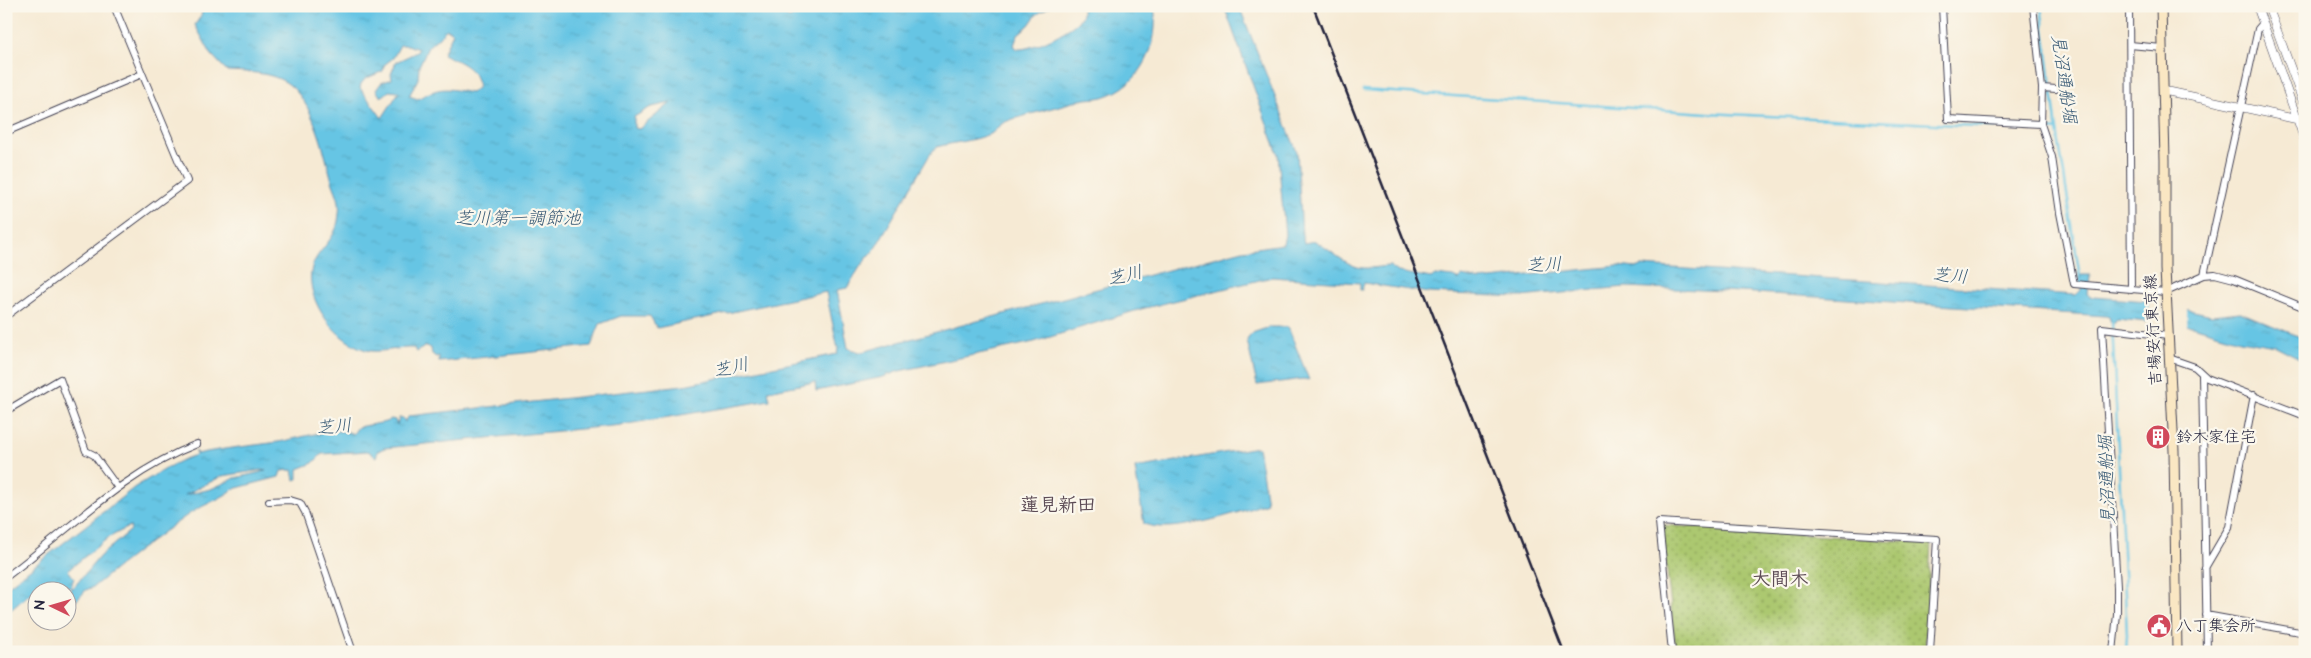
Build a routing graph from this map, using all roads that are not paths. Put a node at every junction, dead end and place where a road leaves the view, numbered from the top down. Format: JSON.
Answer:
{"nodes":[{"id":1,"x":114,"y":6,"type":"edge"},
{"id":2,"x":1942,"y":6,"type":"edge"},
{"id":3,"x":2033,"y":6,"type":"edge"},
{"id":4,"x":2129,"y":6,"type":"edge"},
{"id":5,"x":2161,"y":6,"type":"edge"},
{"id":6,"x":2257,"y":6,"type":"edge"},
{"id":7,"x":2268,"y":6,"type":"edge"},
{"id":8,"x":2263,"y":23,"type":"junction"},
{"id":9,"x":2130,"y":45,"type":"junction"},
{"id":10,"x":2162,"y":48,"type":"junction"},
{"id":11,"x":142,"y":74,"type":"junction"},
{"id":12,"x":2042,"y":88,"type":"junction"},
{"id":13,"x":2056,"y":89,"type":"dead end"},
{"id":14,"x":2163,"y":92,"type":"junction"},
{"id":15,"x":2240,"y":107,"type":"junction"},
{"id":16,"x":2305,"y":107,"type":"edge"},
{"id":17,"x":2301,"y":120,"type":"edge"},
{"id":18,"x":2041,"y":124,"type":"junction"},
{"id":19,"x":6,"y":132,"type":"edge"},
{"id":20,"x":2305,"y":141,"type":"edge"},
{"id":21,"x":2204,"y":275,"type":"junction"},
{"id":22,"x":2131,"y":290,"type":"junction"},
{"id":23,"x":2166,"y":293,"type":"junction"},
{"id":24,"x":2305,"y":308,"type":"edge"},
{"id":25,"x":6,"y":316,"type":"edge"},
{"id":26,"x":2168,"y":334,"type":"junction"},
{"id":27,"x":2169,"y":358,"type":"junction"},
{"id":28,"x":2202,"y":374,"type":"junction"},
{"id":29,"x":2254,"y":395,"type":"junction"},
{"id":30,"x":6,"y":411,"type":"edge"},
{"id":31,"x":2305,"y":416,"type":"edge"},
{"id":32,"x":197,"y":444,"type":"dead end"},
{"id":33,"x":118,"y":488,"type":"junction"},
{"id":34,"x":269,"y":501,"type":"dead end"},
{"id":35,"x":2205,"y":569,"type":"junction"},
{"id":36,"x":6,"y":577,"type":"edge"},
{"id":37,"x":2206,"y":615,"type":"junction"},
{"id":38,"x":2305,"y":633,"type":"edge"},
{"id":39,"x":352,"y":652,"type":"edge"},
{"id":40,"x":1672,"y":652,"type":"edge"},
{"id":41,"x":1930,"y":652,"type":"edge"},
{"id":42,"x":2113,"y":652,"type":"edge"},
{"id":43,"x":2176,"y":652,"type":"edge"},
{"id":44,"x":2207,"y":652,"type":"edge"}],
"edges":[{"from":1,"to":11,"type":"street"},
{"from":2,"to":18,"type":"street"},
{"from":3,"to":12,"type":"street"},
{"from":4,"to":9,"type":"street"},
{"from":5,"to":10,"type":"main road","name":"吉場安行東京線"},
{"from":6,"to":8,"type":"street"},
{"from":7,"to":16,"type":"street"},
{"from":8,"to":15,"type":"street"},
{"from":8,"to":17,"type":"street"},
{"from":9,"to":10,"type":"street"},
{"from":9,"to":22,"type":"street"},
{"from":10,"to":14,"type":"main road","name":"吉場安行東京線"},
{"from":11,"to":19,"type":"street"},
{"from":11,"to":25,"type":"street"},
{"from":12,"to":13,"type":"street"},
{"from":12,"to":18,"type":"street"},
{"from":14,"to":15,"type":"street"},
{"from":14,"to":23,"type":"main road","name":"吉場安行東京線"},
{"from":15,"to":17,"type":"street"},
{"from":15,"to":21,"type":"street"},
{"from":17,"to":20,"type":"street"},
{"from":18,"to":22,"type":"street"},
{"from":21,"to":23,"type":"street"},
{"from":21,"to":24,"type":"street"},
{"from":22,"to":23,"type":"street"},
{"from":23,"to":26,"type":"main road","name":"吉場安行東京線"},
{"from":26,"to":27,"type":"main road","name":"吉場安行東京線"},
{"from":26,"to":42,"type":"street"},
{"from":27,"to":28,"type":"street"},
{"from":27,"to":43,"type":"main road","name":"吉場安行東京線"},
{"from":28,"to":29,"type":"street"},
{"from":28,"to":35,"type":"street"},
{"from":29,"to":31,"type":"street"},
{"from":29,"to":35,"type":"street"},
{"from":30,"to":33,"type":"street"},
{"from":32,"to":33,"type":"street"},
{"from":33,"to":36,"type":"street"},
{"from":34,"to":39,"type":"street"},
{"from":35,"to":37,"type":"street"},
{"from":37,"to":38,"type":"street"},
{"from":37,"to":44,"type":"street"},
{"from":40,"to":41,"type":"street"}]}
